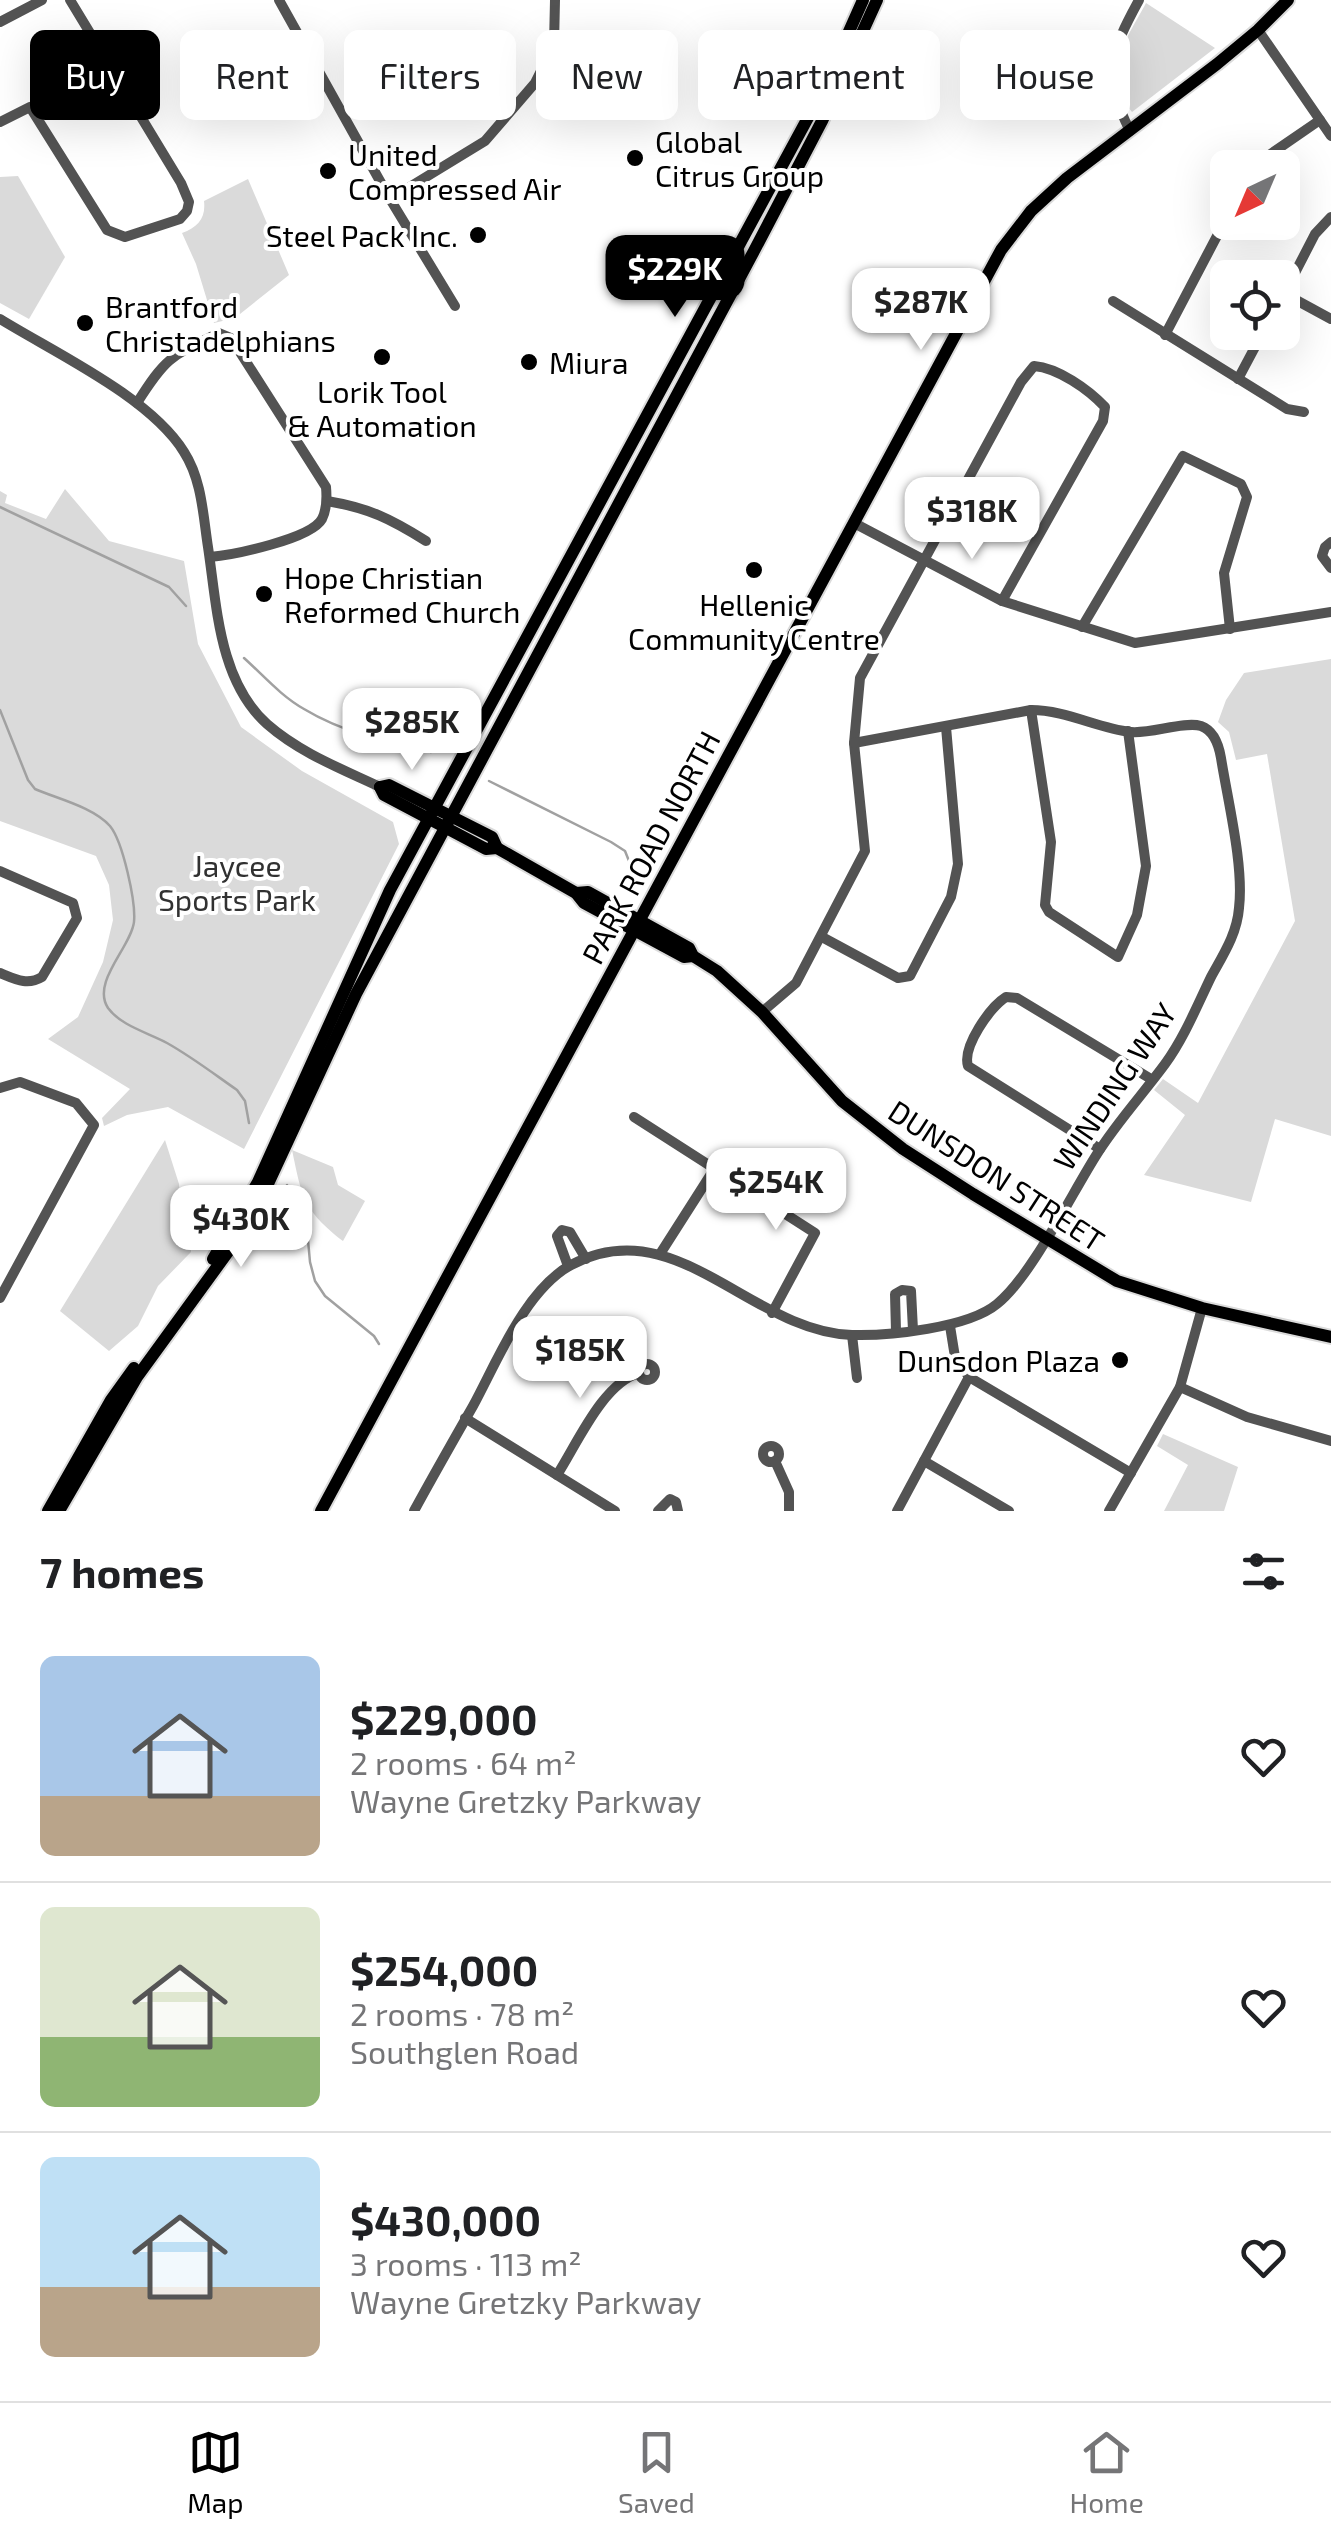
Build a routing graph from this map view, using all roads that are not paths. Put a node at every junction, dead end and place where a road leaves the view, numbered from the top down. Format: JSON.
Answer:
{"nodes":[{"id":1,"x":42,"y":0,"type":"edge"},
{"id":2,"x":70,"y":0,"type":"edge"},
{"id":3,"x":278,"y":0,"type":"edge"},
{"id":4,"x":555,"y":0,"type":"edge"},
{"id":5,"x":863,"y":0,"type":"edge"},
{"id":6,"x":877,"y":0,"type":"edge"},
{"id":7,"x":1139,"y":0,"type":"edge"},
{"id":8,"x":1288,"y":0,"type":"edge"},
{"id":9,"x":0,"y":22,"type":"edge"},
{"id":10,"x":1258,"y":30,"type":"junction"},
{"id":11,"x":1320,"y":120,"type":"junction"},
{"id":12,"x":0,"y":122,"type":"edge"},
{"id":13,"x":1130,"y":130,"type":"junction"},
{"id":14,"x":1331,"y":136,"type":"edge"},
{"id":15,"x":1276,"y":150,"type":"edge"},
{"id":16,"x":390,"y":199,"type":"junction"},
{"id":17,"x":1331,"y":217,"type":"edge"},
{"id":18,"x":1215,"y":240,"type":"edge"},
{"id":19,"x":1300,"y":264,"type":"edge"},
{"id":20,"x":1113,"y":301,"type":"dead end"},
{"id":21,"x":1300,"y":304,"type":"edge"},
{"id":22,"x":455,"y":306,"type":"dead end"},
{"id":23,"x":0,"y":319,"type":"edge"},
{"id":24,"x":1331,"y":319,"type":"edge"},
{"id":25,"x":1165,"y":335,"type":"junction"},
{"id":26,"x":1253,"y":350,"type":"edge"},
{"id":27,"x":1238,"y":379,"type":"junction"},
{"id":28,"x":137,"y":403,"type":"junction"},
{"id":29,"x":1304,"y":412,"type":"dead end"},
{"id":30,"x":327,"y":501,"type":"junction"},
{"id":31,"x":854,"y":523,"type":"junction"},
{"id":32,"x":426,"y":541,"type":"dead end"},
{"id":33,"x":1331,"y":542,"type":"edge"},
{"id":34,"x":210,"y":557,"type":"junction"},
{"id":35,"x":923,"y":559,"type":"junction"},
{"id":36,"x":1331,"y":568,"type":"edge"},
{"id":37,"x":1002,"y":601,"type":"junction"},
{"id":38,"x":1331,"y":612,"type":"edge"},
{"id":39,"x":1082,"y":627,"type":"junction"},
{"id":40,"x":1230,"y":629,"type":"junction"},
{"id":41,"x":1031,"y":710,"type":"junction"},
{"id":42,"x":946,"y":727,"type":"junction"},
{"id":43,"x":1128,"y":732,"type":"junction"},
{"id":44,"x":854,"y":743,"type":"junction"},
{"id":45,"x":380,"y":787,"type":"joint"},
{"id":46,"x":432,"y":814,"type":"junction"},
{"id":47,"x":447,"y":821,"type":"junction"},
{"id":48,"x":0,"y":870,"type":"edge"},
{"id":49,"x":637,"y":924,"type":"junction"},
{"id":50,"x":822,"y":938,"type":"junction"},
{"id":51,"x":0,"y":973,"type":"edge"},
{"id":52,"x":762,"y":1012,"type":"junction"},
{"id":53,"x":1151,"y":1080,"type":"junction"},
{"id":54,"x":0,"y":1088,"type":"edge"},
{"id":55,"x":634,"y":1117,"type":"dead end"},
{"id":56,"x":1100,"y":1149,"type":"junction"},
{"id":57,"x":713,"y":1170,"type":"junction"},
{"id":58,"x":1045,"y":1238,"type":"junction"},
{"id":59,"x":660,"y":1254,"type":"junction"},
{"id":60,"x":586,"y":1259,"type":"junction"},
{"id":61,"x":568,"y":1266,"type":"junction"},
{"id":62,"x":0,"y":1298,"type":"edge"},
{"id":63,"x":1202,"y":1308,"type":"junction"},
{"id":64,"x":772,"y":1313,"type":"junction"},
{"id":65,"x":950,"y":1326,"type":"junction"},
{"id":66,"x":896,"y":1330,"type":"junction"},
{"id":67,"x":913,"y":1330,"type":"junction"},
{"id":68,"x":852,"y":1335,"type":"junction"},
{"id":69,"x":1331,"y":1337,"type":"edge"},
{"id":70,"x":640,"y":1374,"type":"dead end"},
{"id":71,"x":968,"y":1377,"type":"junction"},
{"id":72,"x":856,"y":1378,"type":"dead end"},
{"id":73,"x":1180,"y":1388,"type":"junction"},
{"id":74,"x":466,"y":1418,"type":"junction"},
{"id":75,"x":1331,"y":1441,"type":"edge"},
{"id":76,"x":775,"y":1461,"type":"dead end"},
{"id":77,"x":924,"y":1461,"type":"junction"},
{"id":78,"x":1131,"y":1473,"type":"junction"},
{"id":79,"x":557,"y":1476,"type":"junction"},
{"id":80,"x":48,"y":1511,"type":"edge"},
{"id":81,"x":59,"y":1511,"type":"edge"},
{"id":82,"x":320,"y":1511,"type":"edge"},
{"id":83,"x":417,"y":1511,"type":"edge"},
{"id":84,"x":615,"y":1511,"type":"edge"},
{"id":85,"x":658,"y":1511,"type":"edge"},
{"id":86,"x":678,"y":1511,"type":"edge"},
{"id":87,"x":789,"y":1511,"type":"edge"},
{"id":88,"x":897,"y":1511,"type":"edge"},
{"id":89,"x":1010,"y":1511,"type":"edge"},
{"id":90,"x":1109,"y":1511,"type":"edge"}],
"edges":[{"from":1,"to":9,"type":"street"},
{"from":2,"to":12,"type":"street"},
{"from":3,"to":16,"type":"street"},
{"from":4,"to":16,"type":"street"},
{"from":5,"to":46,"type":"main road"},
{"from":6,"to":47,"type":"main road"},
{"from":7,"to":13,"type":"street"},
{"from":8,"to":10,"type":"main road","name":"PARK ROAD NORTH"},
{"from":10,"to":11,"type":"street"},
{"from":10,"to":13,"type":"main road","name":"PARK ROAD NORTH"},
{"from":11,"to":14,"type":"street"},
{"from":11,"to":15,"type":"street"},
{"from":13,"to":31,"type":"main road","name":"PARK ROAD NORTH"},
{"from":16,"to":22,"type":"street"},
{"from":17,"to":19,"type":"street"},
{"from":18,"to":25,"type":"street"},
{"from":20,"to":25,"type":"street"},
{"from":21,"to":24,"type":"street"},
{"from":23,"to":28,"type":"street","name":"DUNSDON STREET"},
{"from":25,"to":27,"type":"street"},
{"from":26,"to":27,"type":"street"},
{"from":27,"to":29,"type":"street"},
{"from":28,"to":30,"type":"street"},
{"from":28,"to":34,"type":"street","name":"DUNSDON STREET"},
{"from":30,"to":32,"type":"street"},
{"from":30,"to":34,"type":"street"},
{"from":31,"to":35,"type":"street"},
{"from":31,"to":49,"type":"main road","name":"PARK ROAD NORTH"},
{"from":33,"to":36,"type":"street"},
{"from":34,"to":45,"type":"street","name":"DUNSDON STREET"},
{"from":35,"to":37,"type":"street"},
{"from":35,"to":37,"type":"street"},
{"from":35,"to":44,"type":"street"},
{"from":37,"to":39,"type":"street"},
{"from":38,"to":40,"type":"street"},
{"from":39,"to":40,"type":"street"},
{"from":39,"to":40,"type":"street"},
{"from":41,"to":42,"type":"street","name":"WINDING WAY"},
{"from":41,"to":43,"type":"street","name":"WINDING WAY"},
{"from":41,"to":43,"type":"street"},
{"from":42,"to":44,"type":"street","name":"WINDING WAY"},
{"from":42,"to":50,"type":"street"},
{"from":43,"to":53,"type":"street","name":"WINDING WAY"},
{"from":44,"to":50,"type":"street"},
{"from":45,"to":46,"type":"main road","name":"DUNSDON STREET"},
{"from":46,"to":47,"type":"main road","name":"DUNSDON STREET"},
{"from":46,"to":80,"type":"main road"},
{"from":47,"to":49,"type":"main road","name":"DUNSDON STREET"},
{"from":47,"to":81,"type":"main road"},
{"from":48,"to":51,"type":"street"},
{"from":49,"to":52,"type":"main road","name":"DUNSDON STREET"},
{"from":49,"to":82,"type":"main road","name":"PARK ROAD NORTH"},
{"from":50,"to":52,"type":"street"},
{"from":52,"to":58,"type":"main road","name":"DUNSDON STREET"},
{"from":53,"to":56,"type":"street","name":"WINDING WAY"},
{"from":53,"to":56,"type":"street"},
{"from":54,"to":62,"type":"street"},
{"from":55,"to":57,"type":"street"},
{"from":56,"to":58,"type":"street","name":"WINDING WAY"},
{"from":57,"to":59,"type":"street"},
{"from":57,"to":64,"type":"street"},
{"from":58,"to":63,"type":"main road","name":"DUNSDON STREET"},
{"from":58,"to":65,"type":"street","name":"WINDING WAY"},
{"from":59,"to":60,"type":"street"},
{"from":59,"to":64,"type":"street","name":"WINDING WAY"},
{"from":60,"to":61,"type":"street"},
{"from":60,"to":61,"type":"street"},
{"from":61,"to":74,"type":"street"},
{"from":63,"to":69,"type":"main road","name":"DUNSDON STREET"},
{"from":63,"to":73,"type":"street"},
{"from":64,"to":68,"type":"street","name":"WINDING WAY"},
{"from":65,"to":67,"type":"street","name":"WINDING WAY"},
{"from":65,"to":71,"type":"street"},
{"from":66,"to":67,"type":"street","name":"WINDING WAY"},
{"from":66,"to":67,"type":"street"},
{"from":66,"to":68,"type":"street","name":"WINDING WAY"},
{"from":68,"to":72,"type":"street"},
{"from":70,"to":79,"type":"street"},
{"from":71,"to":77,"type":"street"},
{"from":71,"to":78,"type":"street"},
{"from":73,"to":75,"type":"street"},
{"from":73,"to":78,"type":"street"},
{"from":74,"to":79,"type":"street"},
{"from":74,"to":83,"type":"street"},
{"from":76,"to":87,"type":"street"},
{"from":77,"to":88,"type":"street"},
{"from":77,"to":89,"type":"street"},
{"from":78,"to":90,"type":"street"},
{"from":79,"to":84,"type":"street"},
{"from":85,"to":86,"type":"street"}]}
